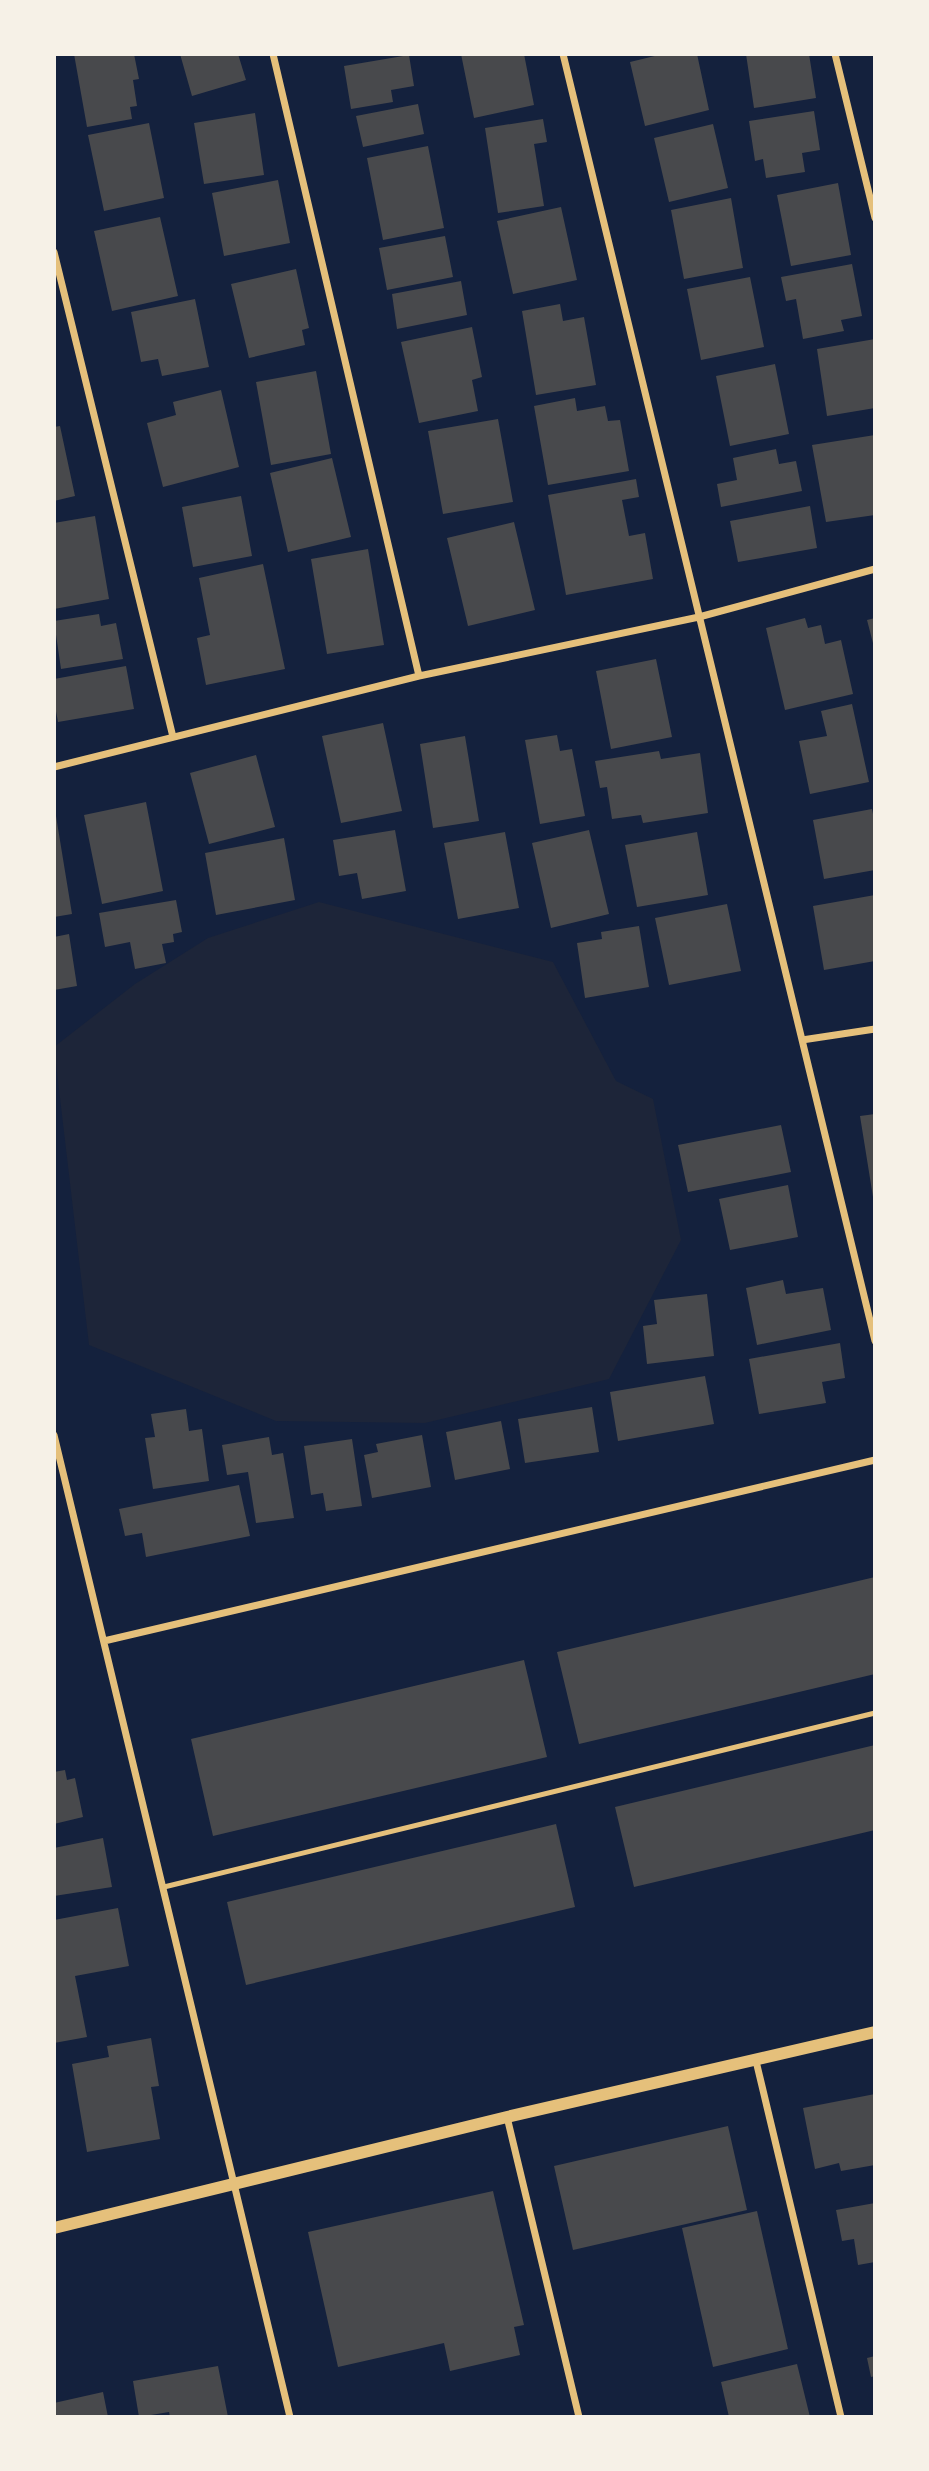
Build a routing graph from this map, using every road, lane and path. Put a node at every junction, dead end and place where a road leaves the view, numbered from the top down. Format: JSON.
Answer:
{"nodes":[{"id":1,"x":273,"y":54,"type":"edge"},
{"id":2,"x":564,"y":54,"type":"edge"},
{"id":3,"x":835,"y":54,"type":"edge"},
{"id":4,"x":875,"y":218,"type":"edge"},
{"id":5,"x":54,"y":252,"type":"edge"},
{"id":6,"x":875,"y":569,"type":"edge"},
{"id":7,"x":699,"y":617,"type":"junction"},
{"id":8,"x":419,"y":676,"type":"junction"},
{"id":9,"x":173,"y":737,"type":"junction"},
{"id":10,"x":54,"y":767,"type":"edge"},
{"id":11,"x":875,"y":1029,"type":"edge"},
{"id":12,"x":802,"y":1040,"type":"junction"},
{"id":13,"x":875,"y":1341,"type":"edge"},
{"id":14,"x":54,"y":1435,"type":"edge"},
{"id":15,"x":875,"y":1460,"type":"edge"},
{"id":16,"x":104,"y":1641,"type":"junction"},
{"id":17,"x":875,"y":1713,"type":"edge"},
{"id":18,"x":164,"y":1888,"type":"junction"},
{"id":19,"x":875,"y":2032,"type":"edge"},
{"id":20,"x":755,"y":2061,"type":"junction"},
{"id":21,"x":507,"y":2117,"type":"junction"},
{"id":22,"x":235,"y":2185,"type":"junction"},
{"id":23,"x":54,"y":2228,"type":"edge"},
{"id":24,"x":290,"y":2417,"type":"edge"},
{"id":25,"x":579,"y":2417,"type":"edge"},
{"id":26,"x":841,"y":2417,"type":"edge"}],
"edges":[{"from":1,"to":8,"type":"street"},
{"from":2,"to":7,"type":"street"},
{"from":3,"to":4,"type":"street"},
{"from":5,"to":9,"type":"street"},
{"from":6,"to":7,"type":"street"},
{"from":7,"to":8,"type":"street"},
{"from":7,"to":12,"type":"street"},
{"from":8,"to":9,"type":"street"},
{"from":9,"to":10,"type":"street"},
{"from":11,"to":12,"type":"street"},
{"from":12,"to":13,"type":"street"},
{"from":14,"to":16,"type":"street"},
{"from":15,"to":16,"type":"street"},
{"from":16,"to":18,"type":"street"},
{"from":17,"to":18,"type":"lane"},
{"from":18,"to":22,"type":"street"},
{"from":19,"to":20,"type":"street"},
{"from":20,"to":21,"type":"street"},
{"from":20,"to":26,"type":"street"},
{"from":21,"to":22,"type":"street"},
{"from":21,"to":25,"type":"street"},
{"from":22,"to":23,"type":"street"},
{"from":22,"to":24,"type":"street"}]}
